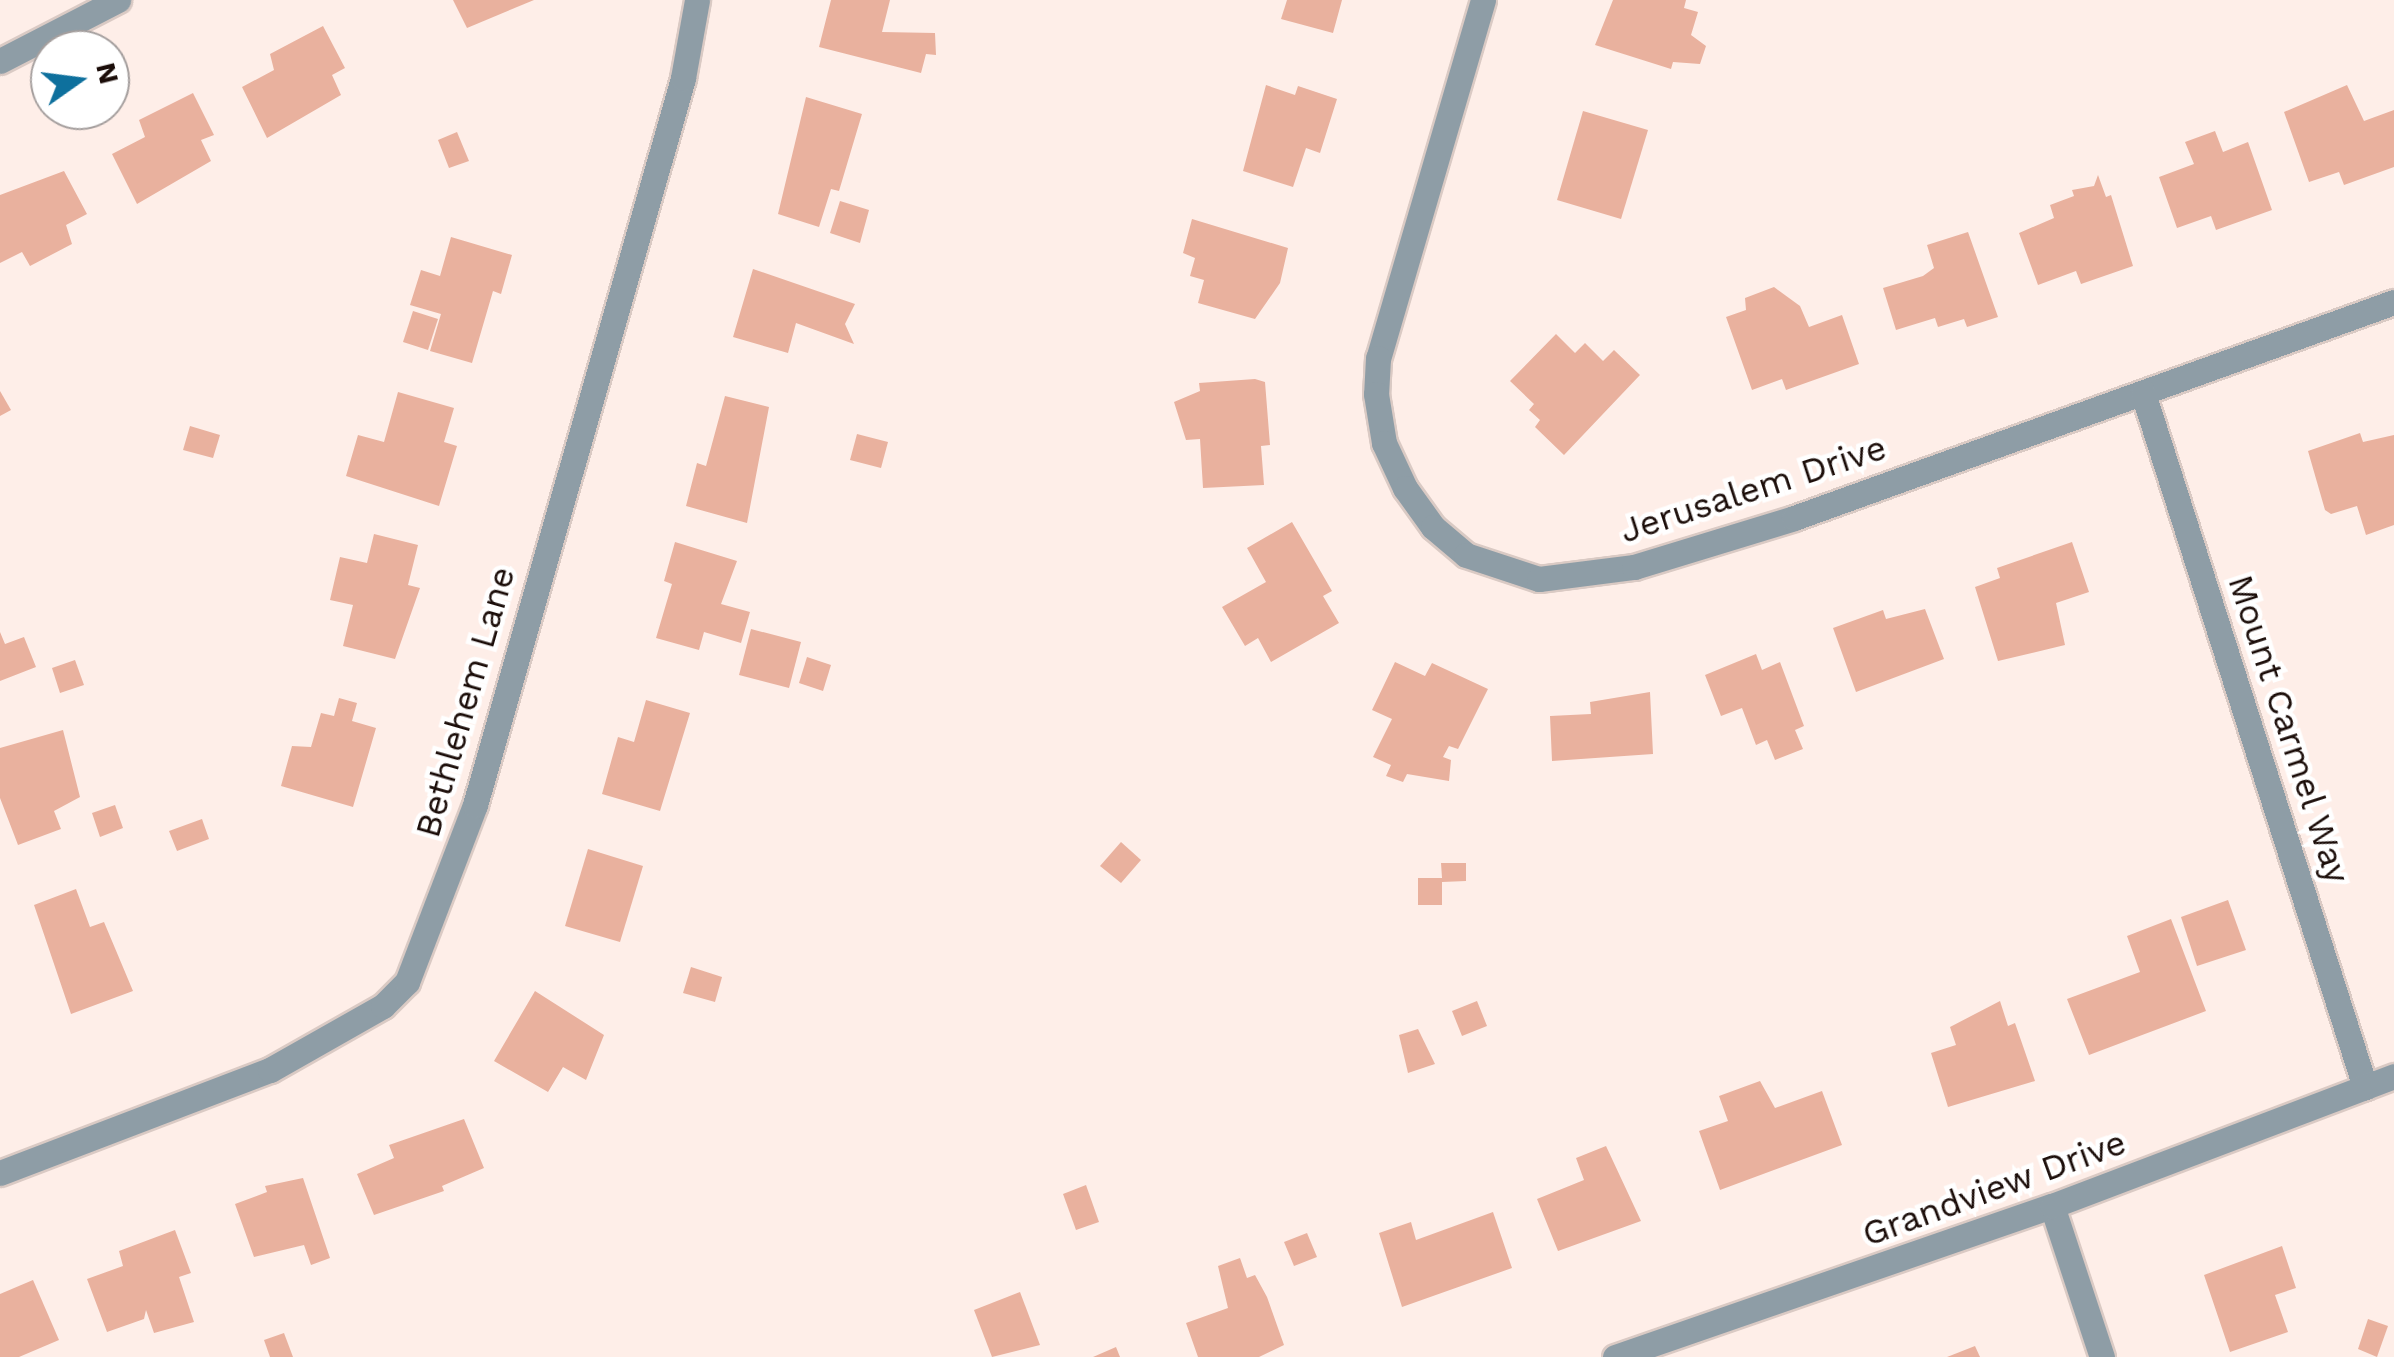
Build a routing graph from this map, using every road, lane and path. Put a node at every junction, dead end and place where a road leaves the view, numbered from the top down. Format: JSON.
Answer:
{"nodes":[{"id":1,"x":118,"y":0,"type":"edge"},
{"id":2,"x":697,"y":0,"type":"edge"},
{"id":3,"x":1483,"y":0,"type":"edge"},
{"id":4,"x":0,"y":61,"type":"edge"},
{"id":5,"x":2394,"y":302,"type":"edge"},
{"id":6,"x":2143,"y":393,"type":"junction"},
{"id":7,"x":2394,"y":1076,"type":"edge"},
{"id":8,"x":2365,"y":1088,"type":"junction"},
{"id":9,"x":0,"y":1172,"type":"edge"},
{"id":10,"x":2052,"y":1206,"type":"junction"},
{"id":11,"x":1615,"y":1357,"type":"edge"},
{"id":12,"x":2102,"y":1357,"type":"edge"}],
"edges":[{"from":1,"to":4,"type":"street"},
{"from":2,"to":9,"type":"street","name":"Bethlehem Lane"},
{"from":3,"to":6,"type":"street","name":"Jerusalem Drive"},
{"from":5,"to":6,"type":"street","name":"Jerusalem Drive"},
{"from":6,"to":8,"type":"street","name":"Mount Carmel Way"},
{"from":7,"to":8,"type":"street","name":"Grandview Drive"},
{"from":8,"to":10,"type":"street","name":"Grandview Drive"},
{"from":10,"to":11,"type":"street","name":"Grandview Drive"},
{"from":10,"to":12,"type":"street"}]}
